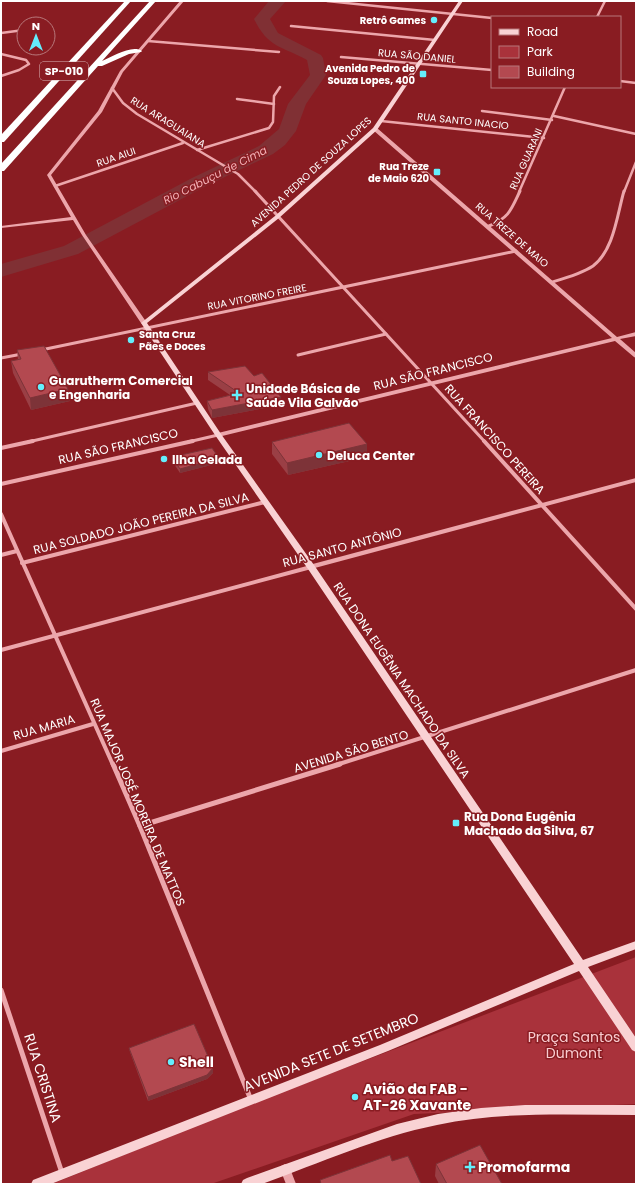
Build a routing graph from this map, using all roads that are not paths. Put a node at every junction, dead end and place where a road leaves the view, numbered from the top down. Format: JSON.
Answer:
{"nodes":[{"id":1,"x":128,"y":1,"type":"edge"},
{"id":2,"x":154,"y":1,"type":"edge"},
{"id":3,"x":182,"y":1,"type":"edge"},
{"id":4,"x":327,"y":1,"type":"edge"},
{"id":5,"x":461,"y":1,"type":"edge"},
{"id":6,"x":605,"y":1,"type":"edge"},
{"id":7,"x":453,"y":14,"type":"junction"},
{"id":8,"x":598,"y":16,"type":"edge"},
{"id":9,"x":491,"y":18,"type":"edge"},
{"id":10,"x":291,"y":26,"type":"dead end"},
{"id":11,"x":16,"y":31,"type":"edge"},
{"id":12,"x":1,"y":33,"type":"edge"},
{"id":13,"x":435,"y":40,"type":"junction"},
{"id":14,"x":148,"y":41,"type":"junction"},
{"id":15,"x":139,"y":51,"type":"junction"},
{"id":16,"x":278,"y":52,"type":"dead end"},
{"id":17,"x":1,"y":54,"type":"edge"},
{"id":18,"x":341,"y":57,"type":"dead end"},
{"id":19,"x":419,"y":64,"type":"junction"},
{"id":20,"x":94,"y":68,"type":"junction"},
{"id":21,"x":491,"y":70,"type":"edge"},
{"id":22,"x":1,"y":76,"type":"edge"},
{"id":23,"x":621,"y":82,"type":"edge"},
{"id":24,"x":636,"y":83,"type":"edge"},
{"id":25,"x":280,"y":87,"type":"dead end"},
{"id":26,"x":112,"y":88,"type":"junction"},
{"id":27,"x":565,"y":88,"type":"edge"},
{"id":28,"x":237,"y":99,"type":"dead end"},
{"id":29,"x":274,"y":104,"type":"junction"},
{"id":30,"x":482,"y":111,"type":"dead end"},
{"id":31,"x":554,"y":116,"type":"junction"},
{"id":32,"x":381,"y":120,"type":"junction"},
{"id":33,"x":552,"y":120,"type":"junction"},
{"id":34,"x":375,"y":129,"type":"junction"},
{"id":35,"x":636,"y":134,"type":"edge"},
{"id":36,"x":544,"y":138,"type":"junction"},
{"id":37,"x":1,"y":140,"type":"edge"},
{"id":38,"x":183,"y":143,"type":"junction"},
{"id":39,"x":197,"y":150,"type":"junction"},
{"id":40,"x":636,"y":162,"type":"edge"},
{"id":41,"x":220,"y":164,"type":"joint"},
{"id":42,"x":1,"y":169,"type":"edge"},
{"id":43,"x":55,"y":186,"type":"junction"},
{"id":44,"x":277,"y":217,"type":"junction"},
{"id":45,"x":74,"y":218,"type":"junction"},
{"id":46,"x":489,"y":226,"type":"junction"},
{"id":47,"x":1,"y":227,"type":"edge"},
{"id":48,"x":516,"y":251,"type":"junction"},
{"id":49,"x":552,"y":282,"type":"junction"},
{"id":50,"x":342,"y":288,"type":"junction"},
{"id":51,"x":146,"y":325,"type":"junction"},
{"id":52,"x":386,"y":334,"type":"junction"},
{"id":53,"x":636,"y":334,"type":"edge"},
{"id":54,"x":616,"y":339,"type":"junction"},
{"id":55,"x":39,"y":350,"type":"edge"},
{"id":56,"x":24,"y":353,"type":"edge"},
{"id":57,"x":298,"y":355,"type":"dead end"},
{"id":58,"x":636,"y":356,"type":"edge"},
{"id":59,"x":1,"y":358,"type":"edge"},
{"id":60,"x":432,"y":383,"type":"junction"},
{"id":61,"x":197,"y":403,"type":"junction"},
{"id":62,"x":218,"y":434,"type":"junction"},
{"id":63,"x":1,"y":448,"type":"edge"},
{"id":64,"x":636,"y":480,"type":"edge"},
{"id":65,"x":1,"y":484,"type":"edge"},
{"id":66,"x":265,"y":502,"type":"junction"},
{"id":67,"x":543,"y":505,"type":"junction"},
{"id":68,"x":1,"y":514,"type":"edge"},
{"id":69,"x":17,"y":551,"type":"junction"},
{"id":70,"x":1,"y":556,"type":"edge"},
{"id":71,"x":22,"y":563,"type":"junction"},
{"id":72,"x":311,"y":567,"type":"junction"},
{"id":73,"x":636,"y":609,"type":"edge"},
{"id":74,"x":54,"y":635,"type":"junction"},
{"id":75,"x":1,"y":650,"type":"edge"},
{"id":76,"x":636,"y":670,"type":"edge"},
{"id":77,"x":93,"y":724,"type":"junction"},
{"id":78,"x":425,"y":738,"type":"junction"},
{"id":79,"x":1,"y":750,"type":"edge"},
{"id":80,"x":140,"y":826,"type":"junction"},
{"id":81,"x":636,"y":945,"type":"edge"},
{"id":82,"x":580,"y":966,"type":"junction"},
{"id":83,"x":1,"y":990,"type":"edge"},
{"id":84,"x":636,"y":1047,"type":"edge"},
{"id":85,"x":251,"y":1100,"type":"junction"},
{"id":86,"x":636,"y":1110,"type":"edge"},
{"id":87,"x":285,"y":1169,"type":"junction"},
{"id":88,"x":62,"y":1174,"type":"junction"},
{"id":89,"x":37,"y":1184,"type":"edge"},
{"id":90,"x":247,"y":1184,"type":"edge"},
{"id":91,"x":291,"y":1184,"type":"edge"}],
"edges":[{"from":1,"to":37,"type":"highway","number":"SP-010"},
{"from":2,"to":20,"type":"highway","number":"SP-010"},
{"from":3,"to":14,"type":"street"},
{"from":4,"to":7,"type":"street"},
{"from":5,"to":7,"type":"main road","name":"AVENIDA PEDRO DE SOUZA LOPES"},
{"from":6,"to":8,"type":"street"},
{"from":7,"to":9,"type":"street"},
{"from":7,"to":13,"type":"main road","name":"AVENIDA PEDRO DE SOUZA LOPES"},
{"from":10,"to":13,"type":"street"},
{"from":11,"to":12,"type":"street"},
{"from":13,"to":19,"type":"main road","name":"AVENIDA PEDRO DE SOUZA LOPES"},
{"from":14,"to":15,"type":"street"},
{"from":14,"to":16,"type":"street"},
{"from":15,"to":20,"type":"highway"},
{"from":15,"to":26,"type":"street"},
{"from":17,"to":22,"type":"street"},
{"from":18,"to":19,"type":"street","name":"RUA SÃO DANIEL"},
{"from":19,"to":21,"type":"street","name":"RUA SÃO DANIEL"},
{"from":19,"to":32,"type":"main road","name":"AVENIDA PEDRO DE SOUZA LOPES"},
{"from":20,"to":42,"type":"highway","number":"SP-010"},
{"from":23,"to":24,"type":"street"},
{"from":25,"to":29,"type":"street"},
{"from":26,"to":38,"type":"street","name":"RUA ARAGUAIANA"},
{"from":26,"to":43,"type":"street"},
{"from":27,"to":31,"type":"street","name":"RUA GUARANI"},
{"from":28,"to":29,"type":"street"},
{"from":29,"to":39,"type":"street"},
{"from":30,"to":33,"type":"street"},
{"from":31,"to":33,"type":"street","name":"RUA GUARANI"},
{"from":31,"to":35,"type":"street"},
{"from":32,"to":34,"type":"main road","name":"AVENIDA PEDRO DE SOUZA LOPES"},
{"from":32,"to":36,"type":"street","name":"RUA SANTO INACIO"},
{"from":33,"to":36,"type":"street","name":"RUA GUARANI"},
{"from":34,"to":44,"type":"main road","name":"AVENIDA PEDRO DE SOUZA LOPES"},
{"from":34,"to":46,"type":"street","name":"RUA TREZE DE MAIO"},
{"from":36,"to":46,"type":"street","name":"RUA GUARANI"},
{"from":38,"to":39,"type":"street","name":"RUA ARAGUAIANA"},
{"from":38,"to":43,"type":"street","name":"RUA AIUI"},
{"from":39,"to":41,"type":"street","name":"RUA ARAGUAIANA"},
{"from":40,"to":49,"type":"street"},
{"from":41,"to":44,"type":"street","name":"RUA FRANCISCO PEREIRA"},
{"from":43,"to":45,"type":"street","name":"RUA DONA EUGÊNIA MACHADO DA SILVA"},
{"from":44,"to":50,"type":"street","name":"RUA FRANCISCO PEREIRA"},
{"from":44,"to":51,"type":"main road","name":"AVENIDA PEDRO DE SOUZA LOPES"},
{"from":45,"to":47,"type":"street"},
{"from":45,"to":51,"type":"street","name":"RUA DONA EUGÊNIA MACHADO DA SILVA"},
{"from":46,"to":48,"type":"street","name":"RUA TREZE DE MAIO"},
{"from":48,"to":49,"type":"street","name":"RUA TREZE DE MAIO"},
{"from":48,"to":50,"type":"street","name":"RUA VITORINO FREIRE"},
{"from":49,"to":54,"type":"street","name":"RUA TREZE DE MAIO"},
{"from":50,"to":51,"type":"street","name":"RUA VITORINO FREIRE"},
{"from":50,"to":52,"type":"street","name":"RUA FRANCISCO PEREIRA"},
{"from":51,"to":55,"type":"street","name":"RUA VITORINO FREIRE"},
{"from":51,"to":61,"type":"main road","name":"RUA DONA EUGÊNIA MACHADO DA SILVA"},
{"from":52,"to":57,"type":"street"},
{"from":52,"to":60,"type":"street","name":"RUA FRANCISCO PEREIRA"},
{"from":53,"to":54,"type":"street","name":"RUA SÃO FRANCISCO"},
{"from":54,"to":58,"type":"street","name":"RUA TREZE DE MAIO"},
{"from":54,"to":60,"type":"street","name":"RUA SÃO FRANCISCO"},
{"from":56,"to":59,"type":"street"},
{"from":60,"to":62,"type":"street","name":"RUA SÃO FRANCISCO"},
{"from":60,"to":67,"type":"street","name":"RUA FRANCISCO PEREIRA"},
{"from":61,"to":62,"type":"main road","name":"RUA DONA EUGÊNIA MACHADO DA SILVA"},
{"from":61,"to":63,"type":"street"},
{"from":62,"to":65,"type":"street","name":"RUA SÃO FRANCISCO"},
{"from":62,"to":66,"type":"main road","name":"RUA DONA EUGÊNIA MACHADO DA SILVA"},
{"from":64,"to":67,"type":"street","name":"RUA SANTO ANTÔNIO"},
{"from":66,"to":71,"type":"street","name":"RUA SOLDADO JOÃO PEREIRA DA SILVA"},
{"from":66,"to":72,"type":"main road","name":"RUA DONA EUGÊNIA MACHADO DA SILVA"},
{"from":67,"to":72,"type":"street","name":"RUA SANTO ANTÔNIO"},
{"from":67,"to":73,"type":"street","name":"RUA FRANCISCO PEREIRA"},
{"from":68,"to":69,"type":"street","name":"RUA MAJOR JOSÉ MOREIRA DE MATTOS"},
{"from":69,"to":70,"type":"street"},
{"from":69,"to":71,"type":"street","name":"RUA MAJOR JOSÉ MOREIRA DE MATTOS"},
{"from":71,"to":74,"type":"street","name":"RUA MAJOR JOSÉ MOREIRA DE MATTOS"},
{"from":72,"to":74,"type":"street","name":"RUA SANTO ANTÔNIO"},
{"from":72,"to":78,"type":"main road","name":"RUA DONA EUGÊNIA MACHADO DA SILVA"},
{"from":74,"to":75,"type":"street","name":"RUA SANTO ANTÔNIO"},
{"from":74,"to":77,"type":"street","name":"RUA MAJOR JOSÉ MOREIRA DE MATTOS"},
{"from":76,"to":78,"type":"street","name":"AVENIDA SÃO BENTO"},
{"from":77,"to":79,"type":"street","name":"RUA MARIA"},
{"from":77,"to":80,"type":"street","name":"RUA MAJOR JOSÉ MOREIRA DE MATTOS"},
{"from":78,"to":80,"type":"street","name":"AVENIDA SÃO BENTO"},
{"from":78,"to":82,"type":"main road","name":"RUA DONA EUGÊNIA MACHADO DA SILVA"},
{"from":80,"to":85,"type":"street","name":"RUA MAJOR JOSÉ MOREIRA DE MATTOS"},
{"from":81,"to":82,"type":"main road","name":"AVENIDA SETE DE SETEMBRO"},
{"from":82,"to":84,"type":"main road","name":"RUA DONA EUGÊNIA MACHADO DA SILVA"},
{"from":82,"to":85,"type":"main road","name":"AVENIDA SETE DE SETEMBRO"},
{"from":83,"to":88,"type":"street","name":"RUA CRISTINA"},
{"from":85,"to":88,"type":"main road","name":"AVENIDA SETE DE SETEMBRO"},
{"from":86,"to":87,"type":"main road"},
{"from":87,"to":90,"type":"main road"},
{"from":87,"to":91,"type":"street"},
{"from":88,"to":89,"type":"main road","name":"AVENIDA SETE DE SETEMBRO"}]}
